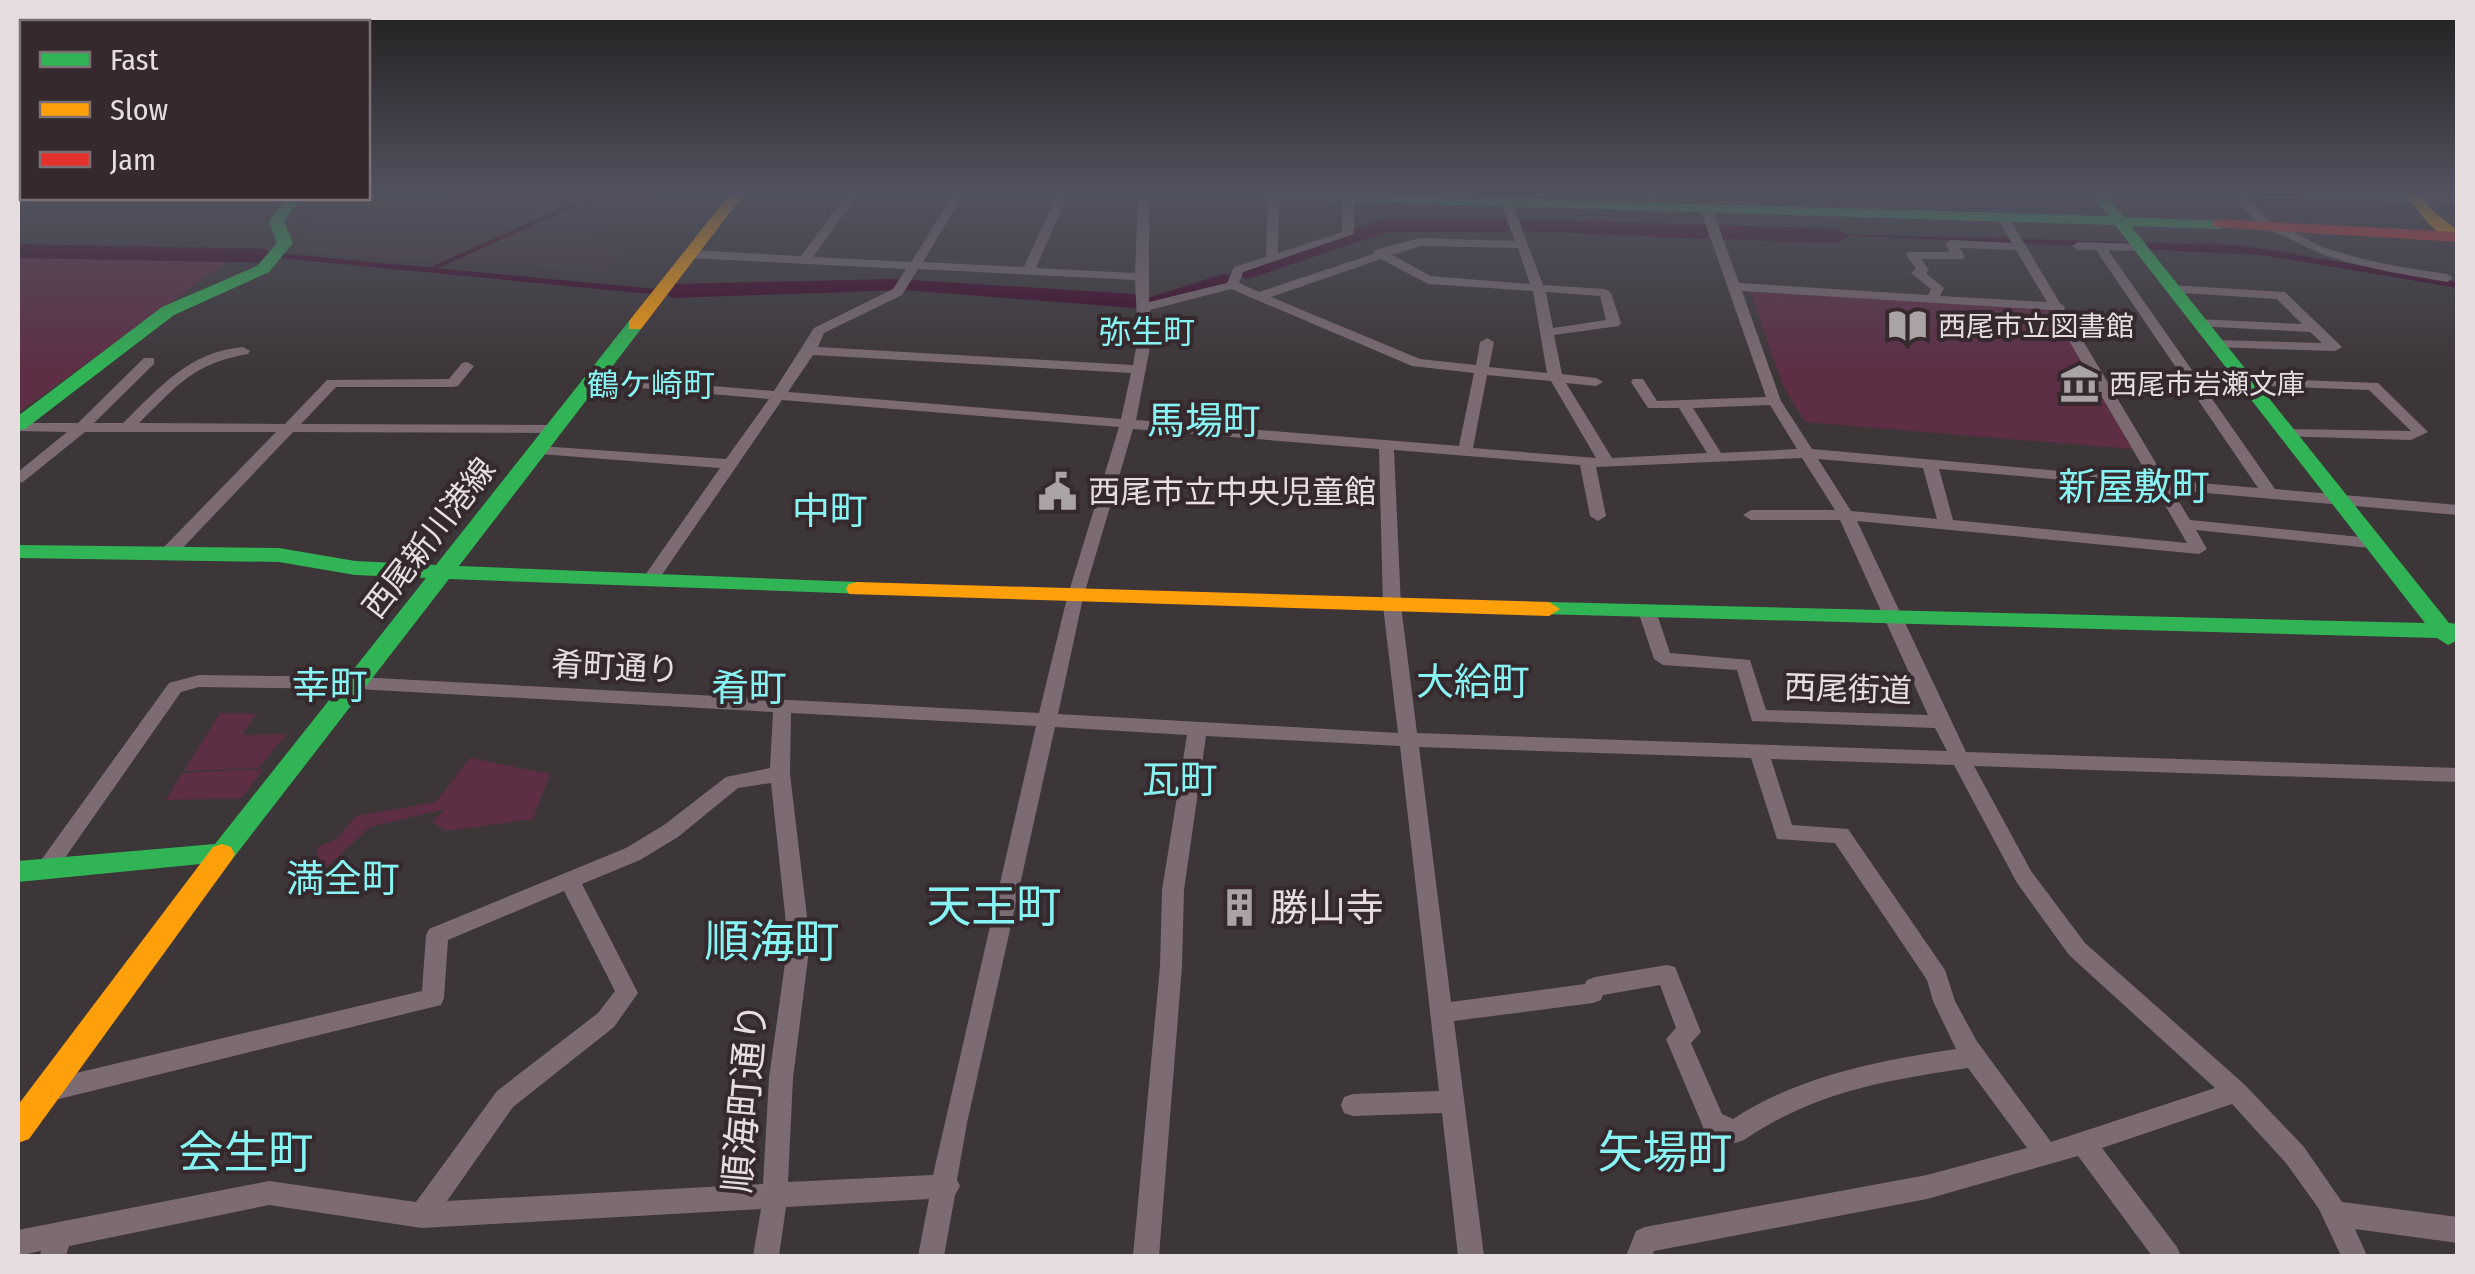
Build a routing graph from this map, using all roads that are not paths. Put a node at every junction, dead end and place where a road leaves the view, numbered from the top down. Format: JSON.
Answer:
{"nodes":[{"id":1,"x":276,"y":253,"type":"edge"},
{"id":2,"x":809,"y":253,"type":"edge"},
{"id":3,"x":923,"y":253,"type":"edge"},
{"id":4,"x":1036,"y":253,"type":"edge"},
{"id":5,"x":1142,"y":253,"type":"edge"},
{"id":6,"x":1272,"y":253,"type":"edge"},
{"id":7,"x":1289,"y":253,"type":"edge"},
{"id":8,"x":1379,"y":253,"type":"edge"},
{"id":9,"x":1380,"y":253,"type":"edge"},
{"id":10,"x":1526,"y":253,"type":"edge"},
{"id":11,"x":1728,"y":253,"type":"edge"},
{"id":12,"x":1957,"y":253,"type":"edge"},
{"id":13,"x":2025,"y":253,"type":"edge"},
{"id":14,"x":2103,"y":253,"type":"edge"},
{"id":15,"x":2143,"y":253,"type":"edge"},
{"id":16,"x":2328,"y":253,"type":"edge"},
{"id":17,"x":689,"y":254,"type":"joint"},
{"id":18,"x":806,"y":258,"type":"junction"},
{"id":19,"x":1272,"y":259,"type":"junction"},
{"id":20,"x":916,"y":265,"type":"junction"},
{"id":21,"x":1029,"y":270,"type":"junction"},
{"id":22,"x":1141,"y":277,"type":"junction"},
{"id":23,"x":2447,"y":278,"type":"dead end"},
{"id":24,"x":1232,"y":285,"type":"junction"},
{"id":25,"x":1736,"y":287,"type":"junction"},
{"id":26,"x":2171,"y":289,"type":"junction"},
{"id":27,"x":1538,"y":290,"type":"junction"},
{"id":28,"x":1260,"y":296,"type":"junction"},
{"id":29,"x":1933,"y":297,"type":"junction"},
{"id":30,"x":1145,"y":307,"type":"junction"},
{"id":31,"x":2059,"y":307,"type":"junction"},
{"id":32,"x":2198,"y":323,"type":"junction"},
{"id":33,"x":2314,"y":328,"type":"junction"},
{"id":34,"x":1546,"y":332,"type":"junction"},
{"id":35,"x":1486,"y":342,"type":"dead end"},
{"id":36,"x":2217,"y":344,"type":"junction"},
{"id":37,"x":243,"y":351,"type":"dead end"},
{"id":38,"x":809,"y":351,"type":"junction"},
{"id":39,"x":149,"y":361,"type":"dead end"},
{"id":40,"x":467,"y":366,"type":"dead end"},
{"id":41,"x":1139,"y":370,"type":"junction"},
{"id":42,"x":1478,"y":373,"type":"junction"},
{"id":43,"x":1555,"y":376,"type":"junction"},
{"id":44,"x":592,"y":380,"type":"junction"},
{"id":45,"x":1596,"y":382,"type":"dead end"},
{"id":46,"x":1638,"y":382,"type":"dead end"},
{"id":47,"x":2245,"y":382,"type":"junction"},
{"id":48,"x":779,"y":393,"type":"junction"},
{"id":49,"x":1774,"y":402,"type":"junction"},
{"id":50,"x":1684,"y":405,"type":"junction"},
{"id":51,"x":1128,"y":422,"type":"junction"},
{"id":52,"x":18,"y":426,"type":"edge"},
{"id":53,"x":82,"y":427,"type":"junction"},
{"id":54,"x":126,"y":428,"type":"junction"},
{"id":55,"x":284,"y":428,"type":"junction"},
{"id":56,"x":555,"y":428,"type":"junction"},
{"id":57,"x":2284,"y":433,"type":"junction"},
{"id":58,"x":1386,"y":445,"type":"junction"},
{"id":59,"x":540,"y":450,"type":"junction"},
{"id":60,"x":1464,"y":451,"type":"junction"},
{"id":61,"x":1804,"y":452,"type":"junction"},
{"id":62,"x":1714,"y":456,"type":"junction"},
{"id":63,"x":1587,"y":461,"type":"junction"},
{"id":64,"x":1607,"y":462,"type":"junction"},
{"id":65,"x":729,"y":464,"type":"junction"},
{"id":66,"x":1930,"y":464,"type":"junction"},
{"id":67,"x":18,"y":479,"type":"edge"},
{"id":68,"x":2160,"y":486,"type":"junction"},
{"id":69,"x":2270,"y":495,"type":"junction"},
{"id":70,"x":2338,"y":500,"type":"junction"},
{"id":71,"x":2458,"y":510,"type":"edge"},
{"id":72,"x":1751,"y":515,"type":"dead end"},
{"id":73,"x":1846,"y":515,"type":"junction"},
{"id":74,"x":1598,"y":516,"type":"dead end"},
{"id":75,"x":1946,"y":524,"type":"junction"},
{"id":76,"x":2184,"y":524,"type":"junction"},
{"id":77,"x":2370,"y":544,"type":"junction"},
{"id":78,"x":18,"y":551,"type":"edge"},
{"id":79,"x":170,"y":551,"type":"junction"},
{"id":80,"x":443,"y":572,"type":"junction"},
{"id":81,"x":651,"y":578,"type":"junction"},
{"id":82,"x":1075,"y":598,"type":"junction"},
{"id":83,"x":1392,"y":606,"type":"junction"},
{"id":84,"x":1648,"y":611,"type":"junction"},
{"id":85,"x":1895,"y":617,"type":"junction"},
{"id":86,"x":2453,"y":636,"type":"edge"},
{"id":87,"x":357,"y":683,"type":"junction"},
{"id":88,"x":782,"y":706,"type":"junction"},
{"id":89,"x":1050,"y":718,"type":"junction"},
{"id":90,"x":1941,"y":722,"type":"junction"},
{"id":91,"x":1198,"y":728,"type":"junction"},
{"id":92,"x":1408,"y":740,"type":"junction"},
{"id":93,"x":1760,"y":755,"type":"junction"},
{"id":94,"x":1963,"y":762,"type":"junction"},
{"id":95,"x":780,"y":774,"type":"junction"},
{"id":96,"x":2458,"y":775,"type":"edge"},
{"id":97,"x":222,"y":854,"type":"junction"},
{"id":98,"x":46,"y":869,"type":"junction"},
{"id":99,"x":18,"y":872,"type":"edge"},
{"id":100,"x":569,"y":880,"type":"junction"},
{"id":101,"x":1440,"y":1012,"type":"junction"},
{"id":102,"x":1976,"y":1056,"type":"junction"},
{"id":103,"x":48,"y":1091,"type":"junction"},
{"id":104,"x":2236,"y":1092,"type":"junction"},
{"id":105,"x":1452,"y":1102,"type":"junction"},
{"id":106,"x":1352,"y":1105,"type":"dead end"},
{"id":107,"x":18,"y":1128,"type":"edge"},
{"id":108,"x":2083,"y":1142,"type":"junction"},
{"id":109,"x":2046,"y":1155,"type":"junction"},
{"id":110,"x":946,"y":1186,"type":"junction"},
{"id":111,"x":775,"y":1198,"type":"junction"},
{"id":112,"x":2334,"y":1213,"type":"junction"},
{"id":113,"x":422,"y":1216,"type":"junction"},
{"id":114,"x":2458,"y":1230,"type":"edge"},
{"id":115,"x":18,"y":1242,"type":"edge"},
{"id":116,"x":56,"y":1245,"type":"edge"},
{"id":117,"x":766,"y":1256,"type":"edge"},
{"id":118,"x":931,"y":1256,"type":"edge"},
{"id":119,"x":1146,"y":1256,"type":"edge"},
{"id":120,"x":1471,"y":1256,"type":"edge"},
{"id":121,"x":1639,"y":1256,"type":"edge"},
{"id":122,"x":2168,"y":1256,"type":"edge"},
{"id":123,"x":2354,"y":1256,"type":"edge"}],
"edges":[{"from":1,"to":52,"type":"main road"},
{"from":2,"to":18,"type":"street"},
{"from":3,"to":20,"type":"street"},
{"from":4,"to":21,"type":"street"},
{"from":5,"to":22,"type":"street"},
{"from":6,"to":19,"type":"street"},
{"from":7,"to":19,"type":"street"},
{"from":8,"to":28,"type":"street"},
{"from":9,"to":27,"type":"street"},
{"from":10,"to":27,"type":"street"},
{"from":11,"to":25,"type":"street"},
{"from":12,"to":29,"type":"street"},
{"from":13,"to":31,"type":"street"},
{"from":14,"to":69,"type":"street"},
{"from":15,"to":26,"type":"main road"},
{"from":16,"to":23,"type":"street"},
{"from":17,"to":18,"type":"street"},
{"from":17,"to":44,"type":"main road","name":"西尾新川港線"},
{"from":18,"to":20,"type":"street"},
{"from":19,"to":24,"type":"street"},
{"from":20,"to":21,"type":"street"},
{"from":20,"to":38,"type":"street"},
{"from":21,"to":22,"type":"street"},
{"from":22,"to":30,"type":"street"},
{"from":24,"to":28,"type":"street"},
{"from":24,"to":30,"type":"street"},
{"from":25,"to":29,"type":"street"},
{"from":25,"to":49,"type":"street"},
{"from":26,"to":32,"type":"main road"},
{"from":26,"to":33,"type":"street"},
{"from":27,"to":34,"type":"street"},
{"from":27,"to":34,"type":"street"},
{"from":28,"to":42,"type":"street"},
{"from":29,"to":31,"type":"street"},
{"from":30,"to":41,"type":"street"},
{"from":31,"to":68,"type":"street"},
{"from":32,"to":33,"type":"street"},
{"from":32,"to":36,"type":"main road"},
{"from":33,"to":36,"type":"street"},
{"from":34,"to":43,"type":"street"},
{"from":35,"to":42,"type":"street"},
{"from":36,"to":47,"type":"main road"},
{"from":37,"to":54,"type":"street"},
{"from":38,"to":41,"type":"street"},
{"from":38,"to":48,"type":"street"},
{"from":39,"to":53,"type":"street"},
{"from":40,"to":55,"type":"street"},
{"from":41,"to":51,"type":"street"},
{"from":42,"to":43,"type":"street"},
{"from":42,"to":60,"type":"street"},
{"from":43,"to":45,"type":"street"},
{"from":43,"to":64,"type":"street"},
{"from":44,"to":48,"type":"street"},
{"from":44,"to":56,"type":"main road","name":"西尾新川港線"},
{"from":46,"to":50,"type":"street"},
{"from":47,"to":57,"type":"main road"},
{"from":47,"to":57,"type":"street"},
{"from":48,"to":51,"type":"street"},
{"from":48,"to":65,"type":"street"},
{"from":49,"to":50,"type":"street"},
{"from":49,"to":61,"type":"street"},
{"from":50,"to":62,"type":"street"},
{"from":51,"to":58,"type":"street"},
{"from":51,"to":82,"type":"street"},
{"from":52,"to":53,"type":"street"},
{"from":53,"to":54,"type":"street"},
{"from":53,"to":67,"type":"street"},
{"from":54,"to":55,"type":"street"},
{"from":55,"to":56,"type":"street"},
{"from":55,"to":79,"type":"street"},
{"from":56,"to":59,"type":"main road","name":"西尾新川港線"},
{"from":57,"to":70,"type":"main road"},
{"from":58,"to":60,"type":"street"},
{"from":58,"to":83,"type":"street"},
{"from":59,"to":65,"type":"street"},
{"from":59,"to":80,"type":"main road","name":"西尾新川港線"},
{"from":60,"to":63,"type":"street"},
{"from":61,"to":62,"type":"street"},
{"from":61,"to":66,"type":"street"},
{"from":61,"to":73,"type":"street"},
{"from":62,"to":64,"type":"street"},
{"from":63,"to":64,"type":"street"},
{"from":63,"to":74,"type":"street"},
{"from":65,"to":81,"type":"street"},
{"from":66,"to":68,"type":"street"},
{"from":66,"to":75,"type":"street"},
{"from":68,"to":69,"type":"street"},
{"from":68,"to":76,"type":"street"},
{"from":69,"to":70,"type":"street"},
{"from":70,"to":71,"type":"street"},
{"from":70,"to":77,"type":"main road"},
{"from":72,"to":73,"type":"street"},
{"from":73,"to":75,"type":"street"},
{"from":73,"to":85,"type":"street"},
{"from":75,"to":76,"type":"street"},
{"from":76,"to":77,"type":"street"},
{"from":77,"to":86,"type":"main road"},
{"from":78,"to":79,"type":"main road"},
{"from":79,"to":80,"type":"main road"},
{"from":80,"to":81,"type":"main road"},
{"from":80,"to":87,"type":"main road","name":"西尾新川港線"},
{"from":81,"to":82,"type":"main road"},
{"from":82,"to":83,"type":"main road"},
{"from":82,"to":89,"type":"street"},
{"from":83,"to":84,"type":"main road"},
{"from":83,"to":92,"type":"street"},
{"from":84,"to":85,"type":"main road"},
{"from":84,"to":90,"type":"street","name":"西尾街道"},
{"from":85,"to":86,"type":"main road"},
{"from":85,"to":90,"type":"street"},
{"from":87,"to":88,"type":"street","name":"肴町通り"},
{"from":87,"to":97,"type":"main road","name":"西尾新川港線"},
{"from":87,"to":98,"type":"street","name":"肴町通り"},
{"from":88,"to":89,"type":"street","name":"肴町通り"},
{"from":88,"to":95,"type":"street","name":"順海町通り"},
{"from":89,"to":91,"type":"street","name":"肴町通り"},
{"from":89,"to":110,"type":"street"},
{"from":90,"to":94,"type":"street"},
{"from":91,"to":92,"type":"street","name":"肴町通り"},
{"from":91,"to":119,"type":"street"},
{"from":92,"to":93,"type":"street","name":"肴町通り"},
{"from":92,"to":101,"type":"street"},
{"from":93,"to":94,"type":"street","name":"肴町通り"},
{"from":93,"to":102,"type":"street"},
{"from":94,"to":96,"type":"street","name":"肴町通り"},
{"from":94,"to":104,"type":"street"},
{"from":95,"to":100,"type":"street"},
{"from":95,"to":111,"type":"street","name":"順海町通り"},
{"from":97,"to":98,"type":"main road"},
{"from":97,"to":103,"type":"main road","name":"西尾新川港線"},
{"from":98,"to":99,"type":"main road"},
{"from":100,"to":103,"type":"street"},
{"from":100,"to":113,"type":"street"},
{"from":101,"to":102,"type":"street"},
{"from":101,"to":105,"type":"street"},
{"from":102,"to":109,"type":"street"},
{"from":103,"to":107,"type":"main road","name":"西尾新川港線"},
{"from":104,"to":108,"type":"street"},
{"from":104,"to":112,"type":"street"},
{"from":105,"to":106,"type":"street"},
{"from":105,"to":120,"type":"street"},
{"from":108,"to":109,"type":"street"},
{"from":108,"to":122,"type":"street"},
{"from":109,"to":121,"type":"street"},
{"from":110,"to":111,"type":"street"},
{"from":110,"to":118,"type":"street"},
{"from":111,"to":113,"type":"street"},
{"from":111,"to":117,"type":"street","name":"順海町通り"},
{"from":112,"to":114,"type":"street"},
{"from":112,"to":123,"type":"street"},
{"from":113,"to":116,"type":"street"},
{"from":115,"to":116,"type":"street"}]}
